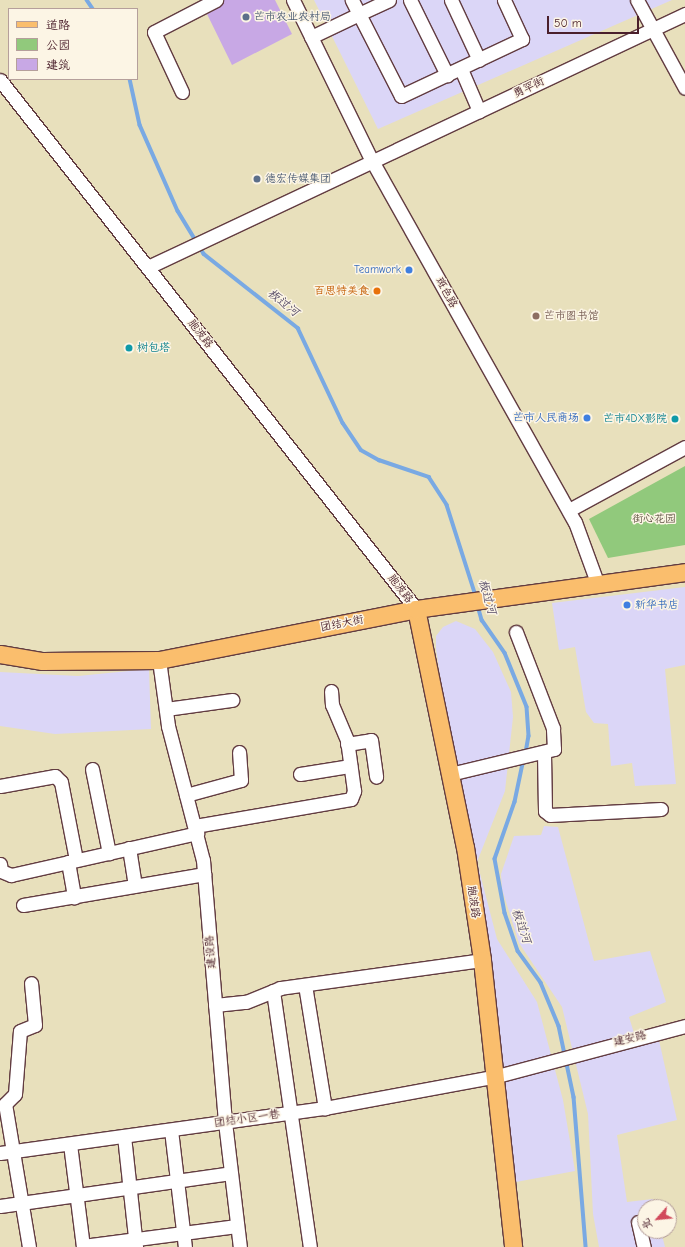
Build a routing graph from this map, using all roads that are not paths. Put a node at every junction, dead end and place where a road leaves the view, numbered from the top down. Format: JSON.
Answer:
{"nodes":[{"id":1,"x":216,"y":0,"type":"edge"},
{"id":2,"x":293,"y":0,"type":"edge"},
{"id":3,"x":352,"y":0,"type":"edge"},
{"id":4,"x":389,"y":0,"type":"edge"},
{"id":5,"x":410,"y":0,"type":"edge"},
{"id":6,"x":451,"y":0,"type":"edge"},
{"id":7,"x":504,"y":0,"type":"edge"},
{"id":8,"x":638,"y":0,"type":"edge"},
{"id":9,"x":359,"y":14,"type":"junction"},
{"id":10,"x":685,"y":14,"type":"edge"},
{"id":11,"x":653,"y":30,"type":"junction"},
{"id":12,"x":311,"y":36,"type":"junction"},
{"id":13,"x":479,"y":60,"type":"junction"},
{"id":14,"x":461,"y":69,"type":"junction"},
{"id":15,"x":447,"y":75,"type":"junction"},
{"id":16,"x":0,"y":80,"type":"edge"},
{"id":17,"x":685,"y":88,"type":"edge"},
{"id":18,"x":182,"y":92,"type":"dead end"},
{"id":19,"x":480,"y":111,"type":"junction"},
{"id":20,"x":371,"y":159,"type":"junction"},
{"id":21,"x":148,"y":267,"type":"junction"},
{"id":22,"x":685,"y":447,"type":"edge"},
{"id":23,"x":568,"y":510,"type":"junction"},
{"id":24,"x":685,"y":572,"type":"edge"},
{"id":25,"x":598,"y":585,"type":"junction"},
{"id":26,"x":416,"y":609,"type":"junction"},
{"id":27,"x":516,"y":632,"type":"dead end"},
{"id":28,"x":0,"y":654,"type":"edge"},
{"id":29,"x":159,"y":660,"type":"junction"},
{"id":30,"x":331,"y":691,"type":"dead end"},
{"id":31,"x":232,"y":700,"type":"dead end"},
{"id":32,"x":166,"y":709,"type":"junction"},
{"id":33,"x":347,"y":744,"type":"junction"},
{"id":34,"x":239,"y":752,"type":"dead end"},
{"id":35,"x":541,"y":754,"type":"junction"},
{"id":36,"x":350,"y":766,"type":"junction"},
{"id":37,"x":92,"y":769,"type":"dead end"},
{"id":38,"x":300,"y":774,"type":"dead end"},
{"id":39,"x":450,"y":774,"type":"junction"},
{"id":40,"x":376,"y":777,"type":"dead end"},
{"id":41,"x":0,"y":786,"type":"edge"},
{"id":42,"x":186,"y":795,"type":"junction"},
{"id":43,"x":661,"y":809,"type":"dead end"},
{"id":44,"x":196,"y":830,"type":"junction"},
{"id":45,"x":129,"y":848,"type":"junction"},
{"id":46,"x":109,"y":853,"type":"junction"},
{"id":47,"x":72,"y":861,"type":"junction"},
{"id":48,"x":0,"y":864,"type":"edge"},
{"id":49,"x":204,"y":874,"type":"junction"},
{"id":50,"x":135,"y":886,"type":"junction"},
{"id":51,"x":74,"y":897,"type":"junction"},
{"id":52,"x":23,"y":905,"type":"dead end"},
{"id":53,"x":482,"y":960,"type":"junction"},
{"id":54,"x":31,"y":982,"type":"dead end"},
{"id":55,"x":305,"y":985,"type":"junction"},
{"id":56,"x":273,"y":991,"type":"junction"},
{"id":57,"x":215,"y":1005,"type":"junction"},
{"id":58,"x":685,"y":1026,"type":"edge"},
{"id":59,"x":493,"y":1077,"type":"junction"},
{"id":60,"x":324,"y":1108,"type":"junction"},
{"id":61,"x":289,"y":1113,"type":"junction"},
{"id":62,"x":225,"y":1122,"type":"junction"},
{"id":63,"x":171,"y":1130,"type":"junction"},
{"id":64,"x":124,"y":1136,"type":"junction"},
{"id":65,"x":70,"y":1144,"type":"junction"},
{"id":66,"x":6,"y":1152,"type":"edge"},
{"id":67,"x":231,"y":1173,"type":"junction"},
{"id":68,"x":177,"y":1181,"type":"junction"},
{"id":69,"x":130,"y":1188,"type":"junction"},
{"id":70,"x":76,"y":1195,"type":"junction"},
{"id":71,"x":22,"y":1203,"type":"junction"},
{"id":72,"x":0,"y":1206,"type":"edge"},
{"id":73,"x":237,"y":1226,"type":"junction"},
{"id":74,"x":183,"y":1233,"type":"junction"},
{"id":75,"x":136,"y":1243,"type":"edge"},
{"id":76,"x":83,"y":1246,"type":"edge"},
{"id":77,"x":29,"y":1247,"type":"edge"},
{"id":78,"x":185,"y":1247,"type":"edge"},
{"id":79,"x":240,"y":1247,"type":"edge"},
{"id":80,"x":310,"y":1247,"type":"edge"},
{"id":81,"x":513,"y":1247,"type":"edge"}],
"edges":[{"from":1,"to":18,"type":"street"},
{"from":2,"to":12,"type":"street","name":"斑色路"},
{"from":3,"to":9,"type":"street"},
{"from":4,"to":9,"type":"street"},
{"from":5,"to":15,"type":"street"},
{"from":6,"to":13,"type":"street"},
{"from":7,"to":13,"type":"street"},
{"from":8,"to":11,"type":"street"},
{"from":9,"to":12,"type":"street"},
{"from":9,"to":15,"type":"street"},
{"from":10,"to":11,"type":"street","name":"勇罕街"},
{"from":11,"to":17,"type":"street"},
{"from":11,"to":19,"type":"street","name":"勇罕街"},
{"from":12,"to":20,"type":"street","name":"斑色路"},
{"from":13,"to":14,"type":"street"},
{"from":14,"to":15,"type":"street"},
{"from":14,"to":19,"type":"street"},
{"from":16,"to":21,"type":"street","name":"胞波路"},
{"from":19,"to":20,"type":"street","name":"勇罕街"},
{"from":20,"to":21,"type":"street","name":"勇罕街"},
{"from":20,"to":23,"type":"street","name":"斑色路"},
{"from":21,"to":26,"type":"street","name":"胞波路"},
{"from":22,"to":23,"type":"street"},
{"from":23,"to":25,"type":"street","name":"斑色路"},
{"from":24,"to":25,"type":"main road","name":"团结大街"},
{"from":25,"to":26,"type":"main road","name":"团结大街"},
{"from":26,"to":29,"type":"main road","name":"团结大街"},
{"from":26,"to":39,"type":"main road","name":"胞波路"},
{"from":27,"to":35,"type":"street"},
{"from":28,"to":29,"type":"main road","name":"团结大街"},
{"from":29,"to":32,"type":"street","name":"建设路"},
{"from":30,"to":33,"type":"street"},
{"from":31,"to":32,"type":"street"},
{"from":32,"to":42,"type":"street","name":"建设路"},
{"from":33,"to":36,"type":"street"},
{"from":33,"to":40,"type":"street"},
{"from":34,"to":42,"type":"street"},
{"from":35,"to":39,"type":"street"},
{"from":35,"to":43,"type":"street"},
{"from":36,"to":38,"type":"street"},
{"from":36,"to":44,"type":"street"},
{"from":37,"to":46,"type":"street"},
{"from":39,"to":53,"type":"main road","name":"胞波路"},
{"from":41,"to":47,"type":"street"},
{"from":42,"to":44,"type":"street","name":"建设路"},
{"from":44,"to":45,"type":"street"},
{"from":44,"to":49,"type":"street","name":"建设路"},
{"from":45,"to":46,"type":"street"},
{"from":45,"to":50,"type":"street"},
{"from":46,"to":47,"type":"street"},
{"from":47,"to":48,"type":"street"},
{"from":47,"to":51,"type":"street"},
{"from":49,"to":50,"type":"street"},
{"from":49,"to":57,"type":"street","name":"建设路"},
{"from":50,"to":51,"type":"street"},
{"from":51,"to":52,"type":"street"},
{"from":53,"to":55,"type":"street"},
{"from":53,"to":59,"type":"main road","name":"胞波路"},
{"from":54,"to":66,"type":"street"},
{"from":55,"to":56,"type":"street"},
{"from":55,"to":60,"type":"street"},
{"from":56,"to":57,"type":"street"},
{"from":56,"to":61,"type":"street"},
{"from":57,"to":62,"type":"street","name":"建设路"},
{"from":58,"to":59,"type":"street","name":"建安路"},
{"from":59,"to":60,"type":"street","name":"团结小区一巷"},
{"from":59,"to":81,"type":"main road","name":"胞波路"},
{"from":60,"to":61,"type":"street","name":"团结小区一巷"},
{"from":61,"to":62,"type":"street","name":"团结小区一巷"},
{"from":61,"to":80,"type":"street"},
{"from":62,"to":63,"type":"street","name":"团结小区一巷"},
{"from":62,"to":67,"type":"street","name":"建设路"},
{"from":63,"to":64,"type":"street","name":"团结小区一巷"},
{"from":63,"to":68,"type":"street"},
{"from":64,"to":65,"type":"street","name":"团结小区一巷"},
{"from":64,"to":69,"type":"street"},
{"from":65,"to":66,"type":"street","name":"团结小区一巷"},
{"from":65,"to":70,"type":"street"},
{"from":66,"to":71,"type":"street"},
{"from":67,"to":68,"type":"street"},
{"from":67,"to":73,"type":"street","name":"建设路"},
{"from":68,"to":69,"type":"street"},
{"from":68,"to":74,"type":"street"},
{"from":69,"to":70,"type":"street"},
{"from":69,"to":75,"type":"street"},
{"from":70,"to":71,"type":"street"},
{"from":70,"to":76,"type":"street"},
{"from":71,"to":72,"type":"street"},
{"from":71,"to":77,"type":"street"},
{"from":73,"to":74,"type":"street"},
{"from":73,"to":79,"type":"street","name":"建设路"},
{"from":74,"to":75,"type":"street"},
{"from":74,"to":78,"type":"street"},
{"from":75,"to":76,"type":"street"}]}
